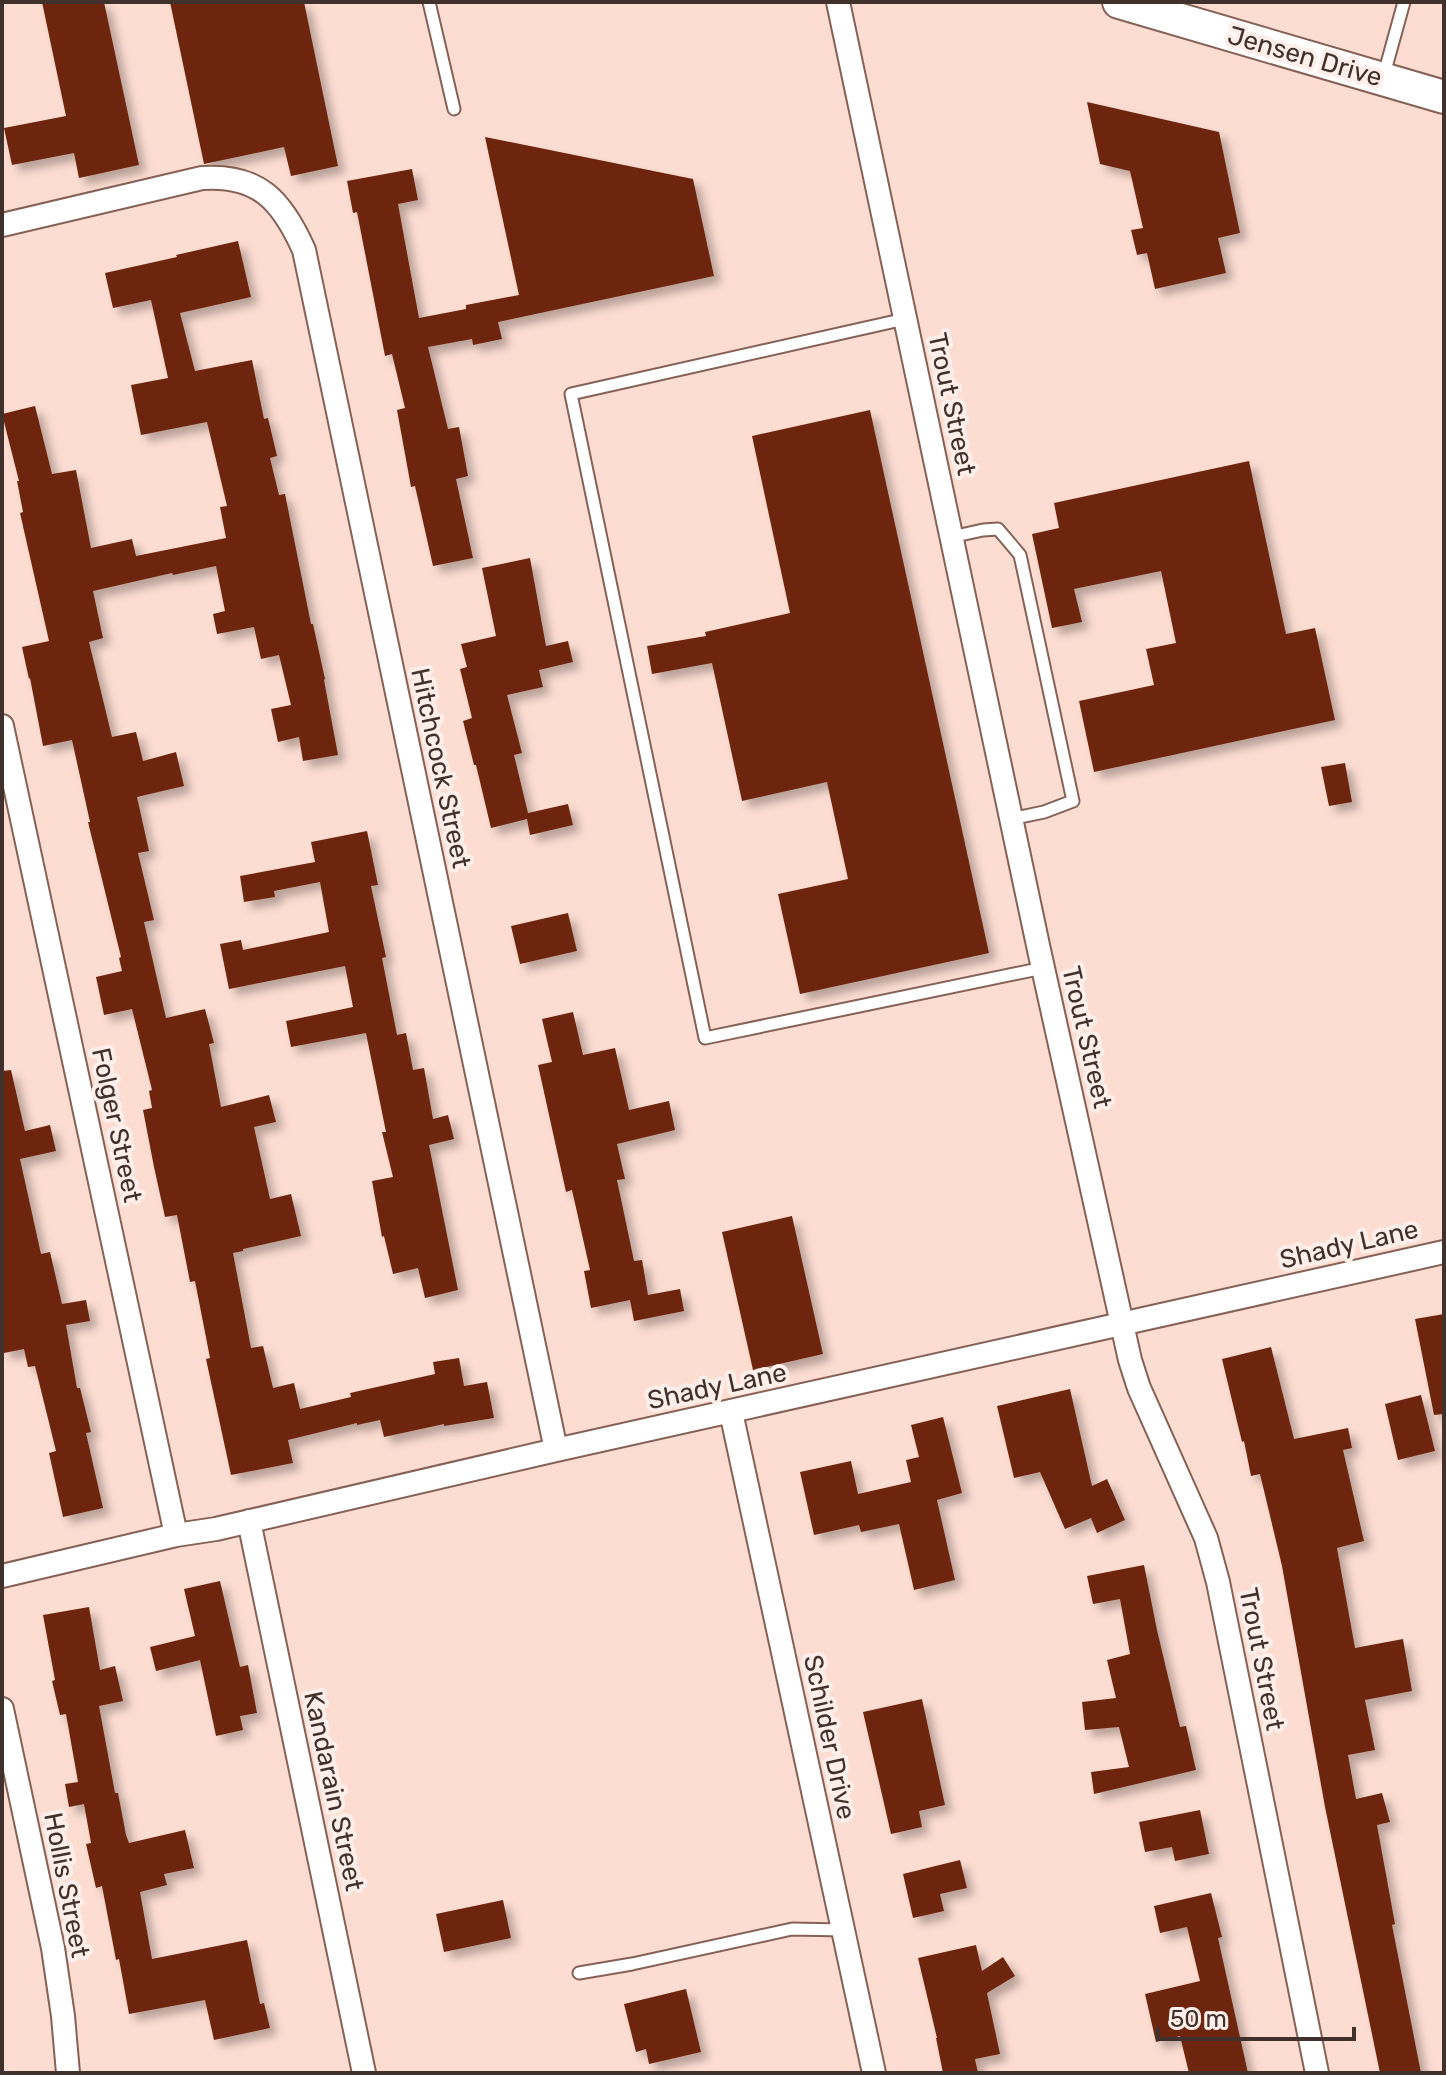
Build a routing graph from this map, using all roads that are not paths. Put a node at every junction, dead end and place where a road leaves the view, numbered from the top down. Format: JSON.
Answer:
{"nodes":[{"id":1,"x":429,"y":2,"type":"edge"},
{"id":2,"x":838,"y":2,"type":"edge"},
{"id":3,"x":1404,"y":2,"type":"edge"},
{"id":4,"x":1140,"y":5,"type":"edge"},
{"id":5,"x":1383,"y":79,"type":"junction"},
{"id":6,"x":1444,"y":97,"type":"edge"},
{"id":7,"x":454,"y":109,"type":"dead end"},
{"id":8,"x":2,"y":225,"type":"edge"},
{"id":9,"x":905,"y":319,"type":"junction"},
{"id":10,"x":951,"y":537,"type":"junction"},
{"id":11,"x":2,"y":726,"type":"edge"},
{"id":12,"x":1011,"y":819,"type":"junction"},
{"id":13,"x":1043,"y":968,"type":"junction"},
{"id":14,"x":1444,"y":1252,"type":"edge"},
{"id":15,"x":1123,"y":1324,"type":"junction"},
{"id":16,"x":731,"y":1412,"type":"junction"},
{"id":17,"x":556,"y":1450,"type":"junction"},
{"id":18,"x":249,"y":1521,"type":"junction"},
{"id":19,"x":176,"y":1535,"type":"junction"},
{"id":20,"x":2,"y":1576,"type":"edge"},
{"id":21,"x":2,"y":1709,"type":"edge"},
{"id":22,"x":843,"y":1930,"type":"junction"},
{"id":23,"x":579,"y":1973,"type":"dead end"},
{"id":24,"x":68,"y":2073,"type":"edge"},
{"id":25,"x":364,"y":2073,"type":"edge"},
{"id":26,"x":874,"y":2073,"type":"edge"},
{"id":27,"x":1317,"y":2073,"type":"edge"}],
"edges":[{"from":1,"to":7,"type":"lane"},
{"from":2,"to":9,"type":"street","name":"Trout Street"},
{"from":3,"to":5,"type":"lane"},
{"from":4,"to":5,"type":"main road","name":"Jensen Drive"},
{"from":5,"to":6,"type":"main road","name":"Jensen Drive"},
{"from":8,"to":17,"type":"street","name":"Hitchcock Street"},
{"from":9,"to":10,"type":"street","name":"Trout Street"},
{"from":9,"to":13,"type":"lane"},
{"from":10,"to":12,"type":"street","name":"Trout Street"},
{"from":10,"to":12,"type":"lane"},
{"from":11,"to":19,"type":"street","name":"Folger Street"},
{"from":12,"to":13,"type":"street","name":"Trout Street"},
{"from":13,"to":15,"type":"street","name":"Trout Street"},
{"from":14,"to":15,"type":"street","name":"Shady Lane"},
{"from":15,"to":16,"type":"street","name":"Shady Lane"},
{"from":15,"to":27,"type":"street","name":"Trout Street"},
{"from":16,"to":17,"type":"street","name":"Shady Lane"},
{"from":16,"to":22,"type":"street","name":"Schilder Drive"},
{"from":17,"to":18,"type":"street","name":"Shady Lane"},
{"from":18,"to":19,"type":"street","name":"Shady Lane"},
{"from":18,"to":25,"type":"street","name":"Kandarain Street"},
{"from":19,"to":20,"type":"street","name":"Shady Lane"},
{"from":21,"to":24,"type":"street","name":"Hollis Street"},
{"from":22,"to":23,"type":"lane"},
{"from":22,"to":26,"type":"street","name":"Schilder Drive"}]}
